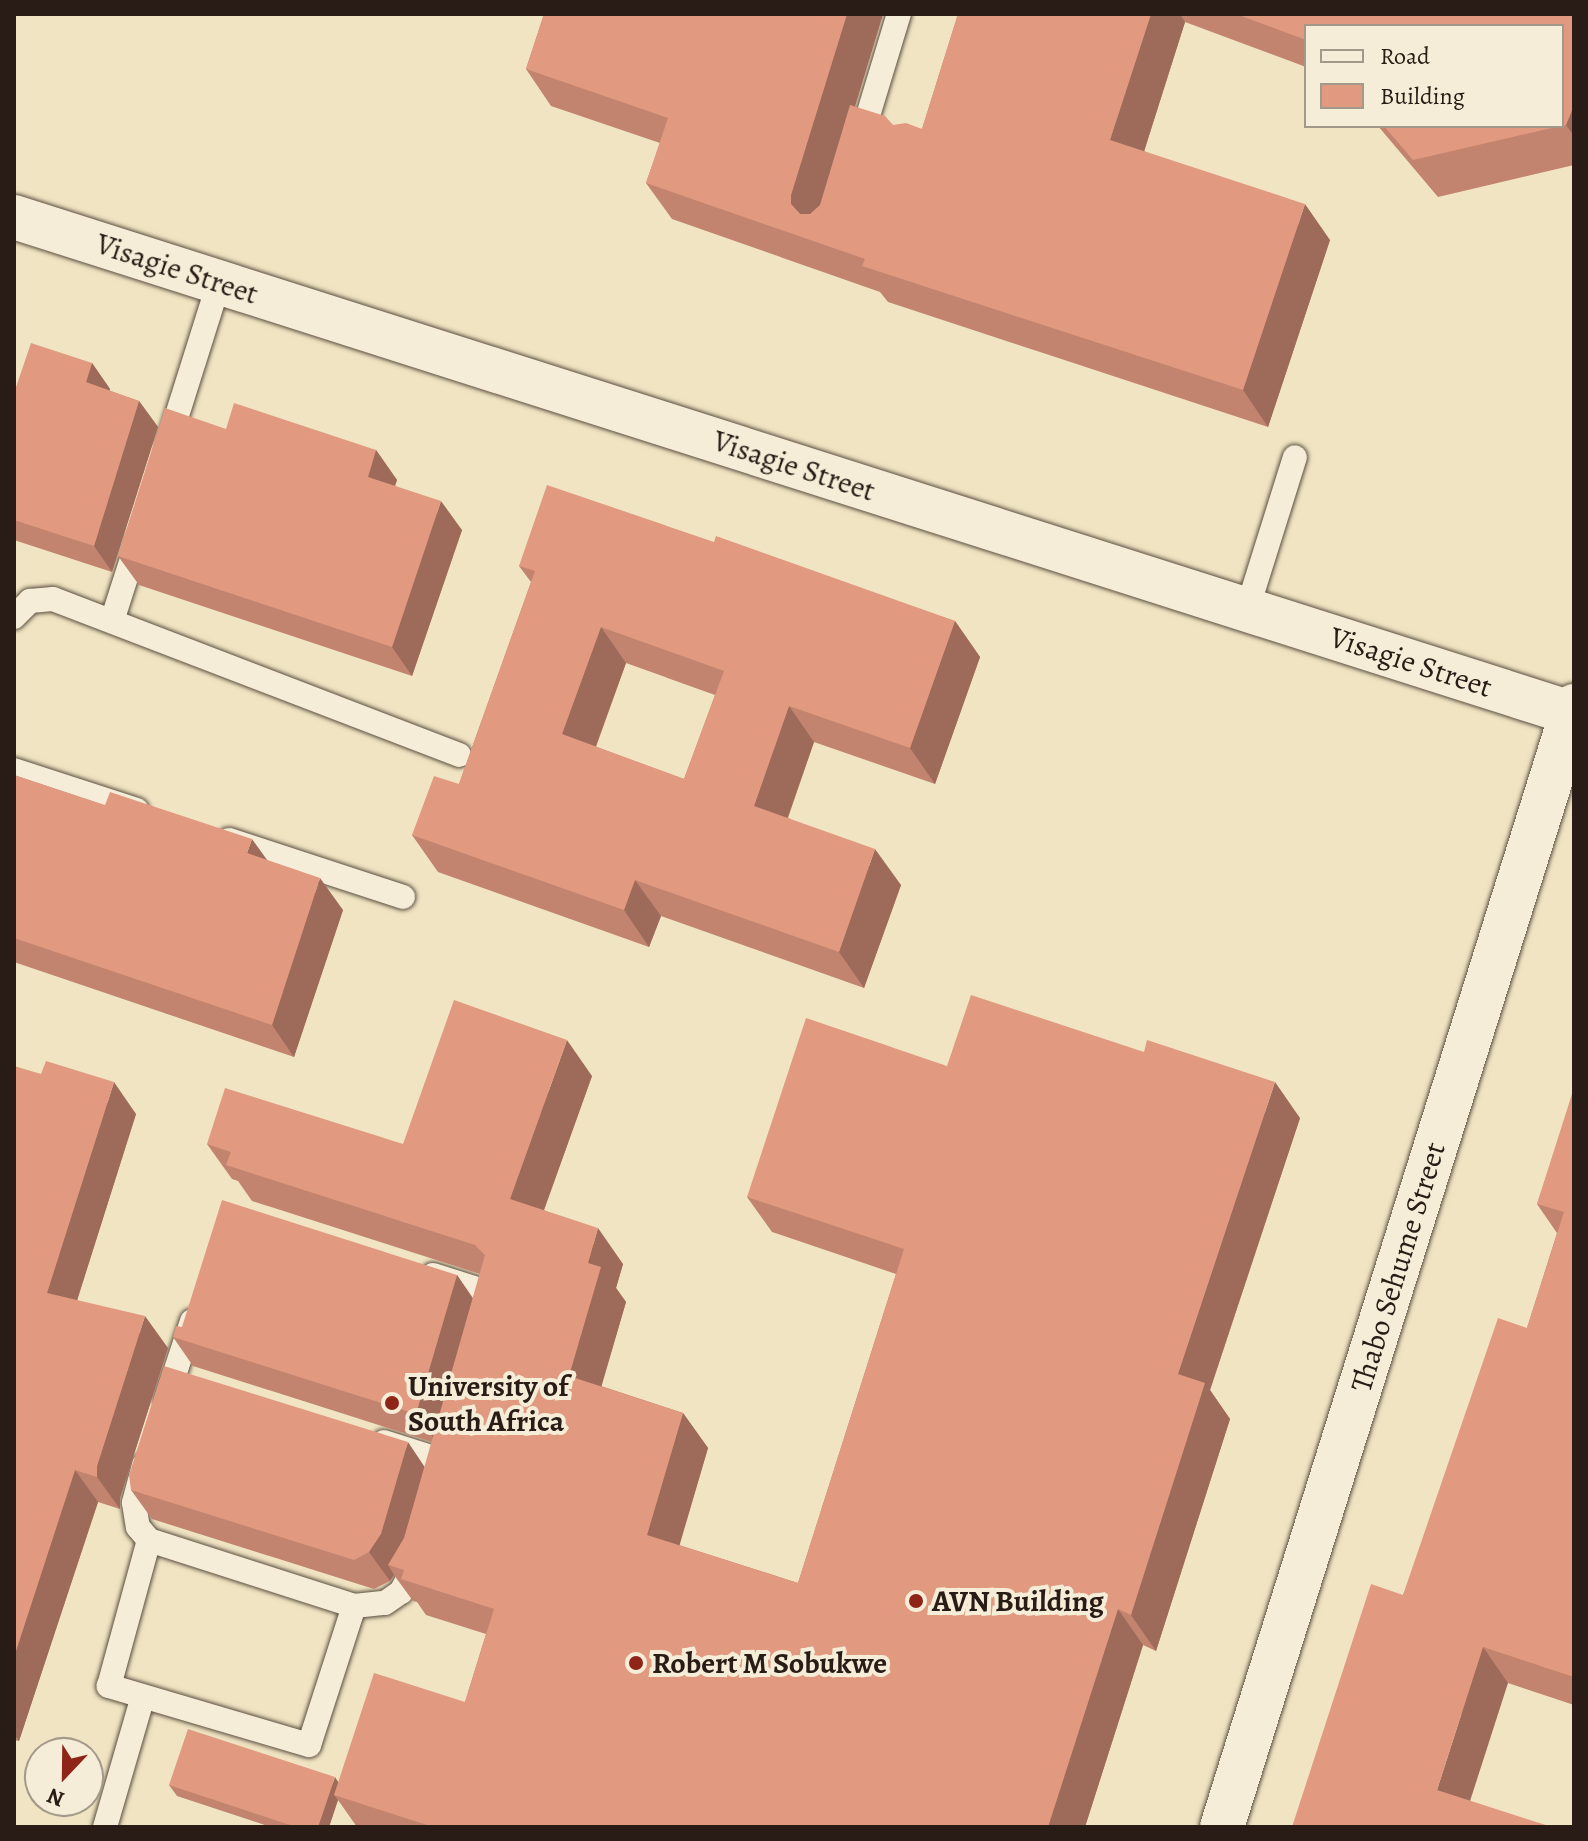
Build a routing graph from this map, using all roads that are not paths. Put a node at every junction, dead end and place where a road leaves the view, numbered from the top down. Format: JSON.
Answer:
{"nodes":[{"id":1,"x":899,"y":14,"type":"edge"},
{"id":2,"x":854,"y":162,"type":"edge"},
{"id":3,"x":14,"y":217,"type":"edge"},
{"id":4,"x":219,"y":282,"type":"junction"},
{"id":5,"x":1295,"y":457,"type":"dead end"},
{"id":6,"x":159,"y":473,"type":"edge"},
{"id":7,"x":145,"y":517,"type":"edge"},
{"id":8,"x":1247,"y":610,"type":"junction"},
{"id":9,"x":14,"y":617,"type":"edge"},
{"id":10,"x":112,"y":621,"type":"junction"},
{"id":11,"x":1573,"y":711,"type":"edge"},
{"id":12,"x":459,"y":755,"type":"dead end"},
{"id":13,"x":14,"y":770,"type":"edge"},
{"id":14,"x":164,"y":819,"type":"edge"},
{"id":15,"x":209,"y":833,"type":"edge"},
{"id":16,"x":403,"y":897,"type":"dead end"},
{"id":17,"x":407,"y":1267,"type":"edge"},
{"id":18,"x":198,"y":1300,"type":"edge"},
{"id":19,"x":487,"y":1326,"type":"edge"},
{"id":20,"x":174,"y":1376,"type":"junction"},
{"id":21,"x":204,"y":1385,"type":"edge"},
{"id":22,"x":159,"y":1419,"type":"edge"},
{"id":23,"x":456,"y":1431,"type":"edge"},
{"id":24,"x":356,"y":1433,"type":"edge"},
{"id":25,"x":150,"y":1448,"type":"edge"},
{"id":26,"x":447,"y":1462,"type":"junction"},
{"id":27,"x":439,"y":1489,"type":"edge"},
{"id":28,"x":149,"y":1540,"type":"junction"},
{"id":29,"x":423,"y":1543,"type":"edge"},
{"id":30,"x":354,"y":1606,"type":"junction"},
{"id":31,"x":143,"y":1696,"type":"junction"},
{"id":32,"x":105,"y":1827,"type":"edge"},
{"id":33,"x":1222,"y":1827,"type":"edge"}],
"edges":[{"from":1,"to":2,"type":"lane"},
{"from":3,"to":4,"type":"street","name":"Visagie Street"},
{"from":4,"to":6,"type":"lane"},
{"from":4,"to":8,"type":"street","name":"Visagie Street"},
{"from":5,"to":8,"type":"lane"},
{"from":7,"to":10,"type":"lane"},
{"from":8,"to":11,"type":"street","name":"Visagie Street"},
{"from":9,"to":10,"type":"lane"},
{"from":10,"to":12,"type":"lane"},
{"from":11,"to":33,"type":"street","name":"Thabo Sehume Street"},
{"from":13,"to":14,"type":"lane"},
{"from":15,"to":16,"type":"lane"},
{"from":17,"to":19,"type":"lane"},
{"from":18,"to":20,"type":"lane"},
{"from":20,"to":21,"type":"lane"},
{"from":20,"to":22,"type":"lane"},
{"from":23,"to":26,"type":"lane"},
{"from":24,"to":26,"type":"lane"},
{"from":25,"to":28,"type":"lane"},
{"from":26,"to":27,"type":"lane"},
{"from":28,"to":30,"type":"lane"},
{"from":28,"to":31,"type":"lane"},
{"from":29,"to":30,"type":"lane"},
{"from":30,"to":31,"type":"lane"},
{"from":31,"to":32,"type":"lane"}]}
